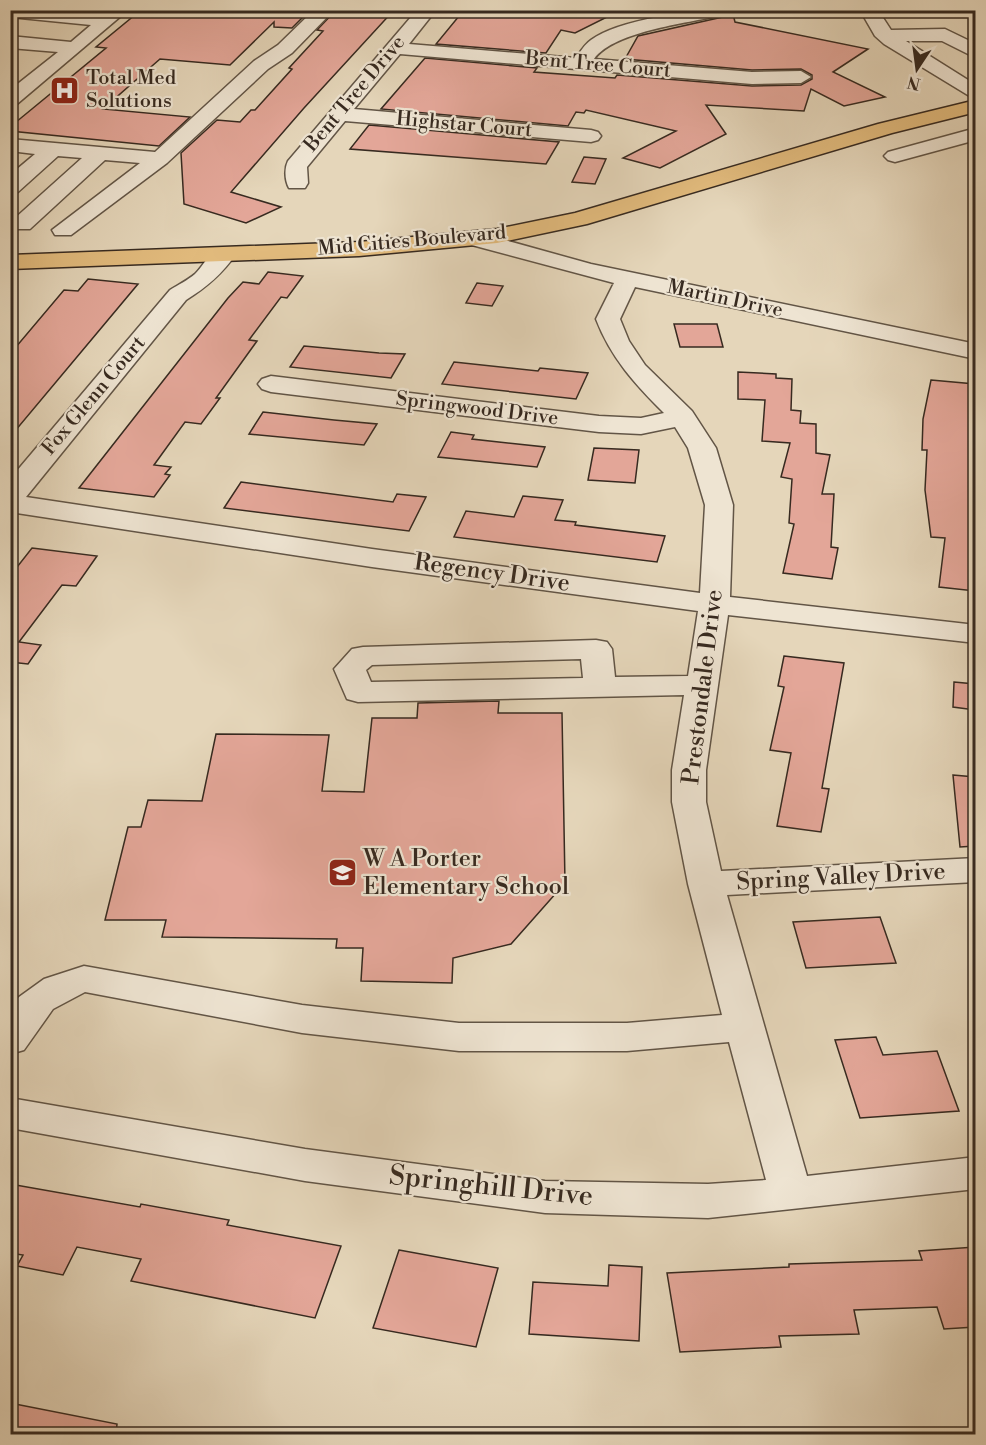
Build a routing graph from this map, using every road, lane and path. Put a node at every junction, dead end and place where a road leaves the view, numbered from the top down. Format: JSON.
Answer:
{"nodes":[{"id":1,"x":325,"y":10,"type":"edge"},
{"id":2,"x":427,"y":10,"type":"edge"},
{"id":3,"x":721,"y":10,"type":"edge"},
{"id":4,"x":869,"y":10,"type":"edge"},
{"id":5,"x":10,"y":12,"type":"edge"},
{"id":6,"x":113,"y":16,"type":"edge"},
{"id":7,"x":928,"y":16,"type":"dead end"},
{"id":8,"x":10,"y":27,"type":"edge"},
{"id":9,"x":91,"y":34,"type":"junction"},
{"id":10,"x":945,"y":35,"type":"junction"},
{"id":11,"x":887,"y":36,"type":"junction"},
{"id":12,"x":10,"y":42,"type":"edge"},
{"id":13,"x":36,"y":44,"type":"junction"},
{"id":14,"x":75,"y":48,"type":"junction"},
{"id":15,"x":394,"y":48,"type":"junction"},
{"id":16,"x":975,"y":52,"type":"edge"},
{"id":17,"x":10,"y":64,"type":"edge"},
{"id":18,"x":581,"y":64,"type":"junction"},
{"id":19,"x":801,"y":77,"type":"dead end"},
{"id":20,"x":975,"y":96,"type":"edge"},
{"id":21,"x":10,"y":100,"type":"edge"},
{"id":22,"x":338,"y":114,"type":"junction"},
{"id":23,"x":975,"y":134,"type":"edge"},
{"id":24,"x":591,"y":136,"type":"dead end"},
{"id":25,"x":10,"y":145,"type":"edge"},
{"id":26,"x":54,"y":148,"type":"junction"},
{"id":27,"x":100,"y":153,"type":"junction"},
{"id":28,"x":895,"y":156,"type":"dead end"},
{"id":29,"x":160,"y":159,"type":"junction"},
{"id":30,"x":297,"y":183,"type":"dead end"},
{"id":31,"x":10,"y":187,"type":"edge"},
{"id":32,"x":581,"y":201,"type":"junction"},
{"id":33,"x":16,"y":225,"type":"edge"},
{"id":34,"x":62,"y":236,"type":"junction"},
{"id":35,"x":476,"y":239,"type":"junction"},
{"id":36,"x":10,"y":245,"type":"edge"},
{"id":37,"x":224,"y":254,"type":"junction"},
{"id":38,"x":178,"y":256,"type":"junction"},
{"id":39,"x":10,"y":262,"type":"edge"},
{"id":40,"x":628,"y":278,"type":"junction"},
{"id":41,"x":178,"y":295,"type":"junction"},
{"id":42,"x":975,"y":352,"type":"edge"},
{"id":43,"x":271,"y":384,"type":"dead end"},
{"id":44,"x":683,"y":417,"type":"junction"},
{"id":45,"x":10,"y":498,"type":"edge"},
{"id":46,"x":10,"y":503,"type":"edge"},
{"id":47,"x":715,"y":603,"type":"junction"},
{"id":48,"x":975,"y":634,"type":"edge"},
{"id":49,"x":702,"y":685,"type":"junction"},
{"id":50,"x":600,"y":687,"type":"junction"},
{"id":51,"x":975,"y":870,"type":"edge"},
{"id":52,"x":706,"y":884,"type":"junction"},
{"id":53,"x":745,"y":1027,"type":"junction"},
{"id":54,"x":10,"y":1040,"type":"edge"},
{"id":55,"x":10,"y":1113,"type":"edge"},
{"id":56,"x":975,"y":1173,"type":"edge"},
{"id":57,"x":791,"y":1194,"type":"junction"}],
"edges":[{"from":1,"to":29,"type":"street"},
{"from":2,"to":15,"type":"street","name":"Bent Tree Drive"},
{"from":3,"to":18,"type":"street"},
{"from":4,"to":11,"type":"street"},
{"from":5,"to":6,"type":"street"},
{"from":6,"to":9,"type":"street"},
{"from":7,"to":10,"type":"street"},
{"from":8,"to":9,"type":"street"},
{"from":9,"to":14,"type":"street"},
{"from":10,"to":11,"type":"street"},
{"from":10,"to":16,"type":"street"},
{"from":11,"to":20,"type":"street"},
{"from":12,"to":13,"type":"street"},
{"from":13,"to":14,"type":"street"},
{"from":13,"to":17,"type":"street"},
{"from":14,"to":21,"type":"street"},
{"from":15,"to":18,"type":"street","name":"Bent Tree Court"},
{"from":15,"to":22,"type":"street","name":"Bent Tree Drive"},
{"from":18,"to":19,"type":"street","name":"Bent Tree Court"},
{"from":20,"to":32,"type":"main road","name":"Mid Cities Boulevard"},
{"from":20,"to":35,"type":"main road","name":"Mid Cities Boulevard"},
{"from":22,"to":24,"type":"street","name":"Highstar Court"},
{"from":22,"to":30,"type":"street","name":"Bent Tree Drive"},
{"from":23,"to":28,"type":"street"},
{"from":25,"to":26,"type":"street"},
{"from":26,"to":27,"type":"street"},
{"from":26,"to":31,"type":"street"},
{"from":27,"to":29,"type":"street"},
{"from":27,"to":33,"type":"street"},
{"from":29,"to":34,"type":"street"},
{"from":32,"to":34,"type":"main road","name":"Mid Cities Boulevard"},
{"from":32,"to":35,"type":"main road"},
{"from":33,"to":34,"type":"street"},
{"from":34,"to":36,"type":"main road","name":"Mid Cities Boulevard"},
{"from":35,"to":37,"type":"main road","name":"Mid Cities Boulevard"},
{"from":35,"to":40,"type":"street","name":"Martin Drive"},
{"from":37,"to":38,"type":"main road","name":"Mid Cities Boulevard"},
{"from":37,"to":41,"type":"street","name":"Fox Glenn Court"},
{"from":38,"to":39,"type":"main road","name":"Mid Cities Boulevard"},
{"from":38,"to":41,"type":"street"},
{"from":40,"to":42,"type":"street","name":"Martin Drive"},
{"from":40,"to":44,"type":"street","name":"Prestondale Drive"},
{"from":41,"to":45,"type":"street","name":"Fox Glenn Court"},
{"from":43,"to":44,"type":"street","name":"Springwood Drive"},
{"from":44,"to":47,"type":"street","name":"Prestondale Drive"},
{"from":46,"to":47,"type":"street","name":"Regency Drive"},
{"from":47,"to":48,"type":"street","name":"Regency Drive"},
{"from":47,"to":49,"type":"street","name":"Prestondale Drive"},
{"from":49,"to":50,"type":"street"},
{"from":49,"to":52,"type":"street","name":"Prestondale Drive"},
{"from":50,"to":50,"type":"street"},
{"from":51,"to":52,"type":"street","name":"Spring Valley Drive"},
{"from":52,"to":53,"type":"street","name":"Prestondale Drive"},
{"from":53,"to":54,"type":"street"},
{"from":53,"to":57,"type":"street","name":"Prestondale Drive"},
{"from":55,"to":57,"type":"street","name":"Springhill Drive"},
{"from":56,"to":57,"type":"street","name":"Springhill Drive"}]}
